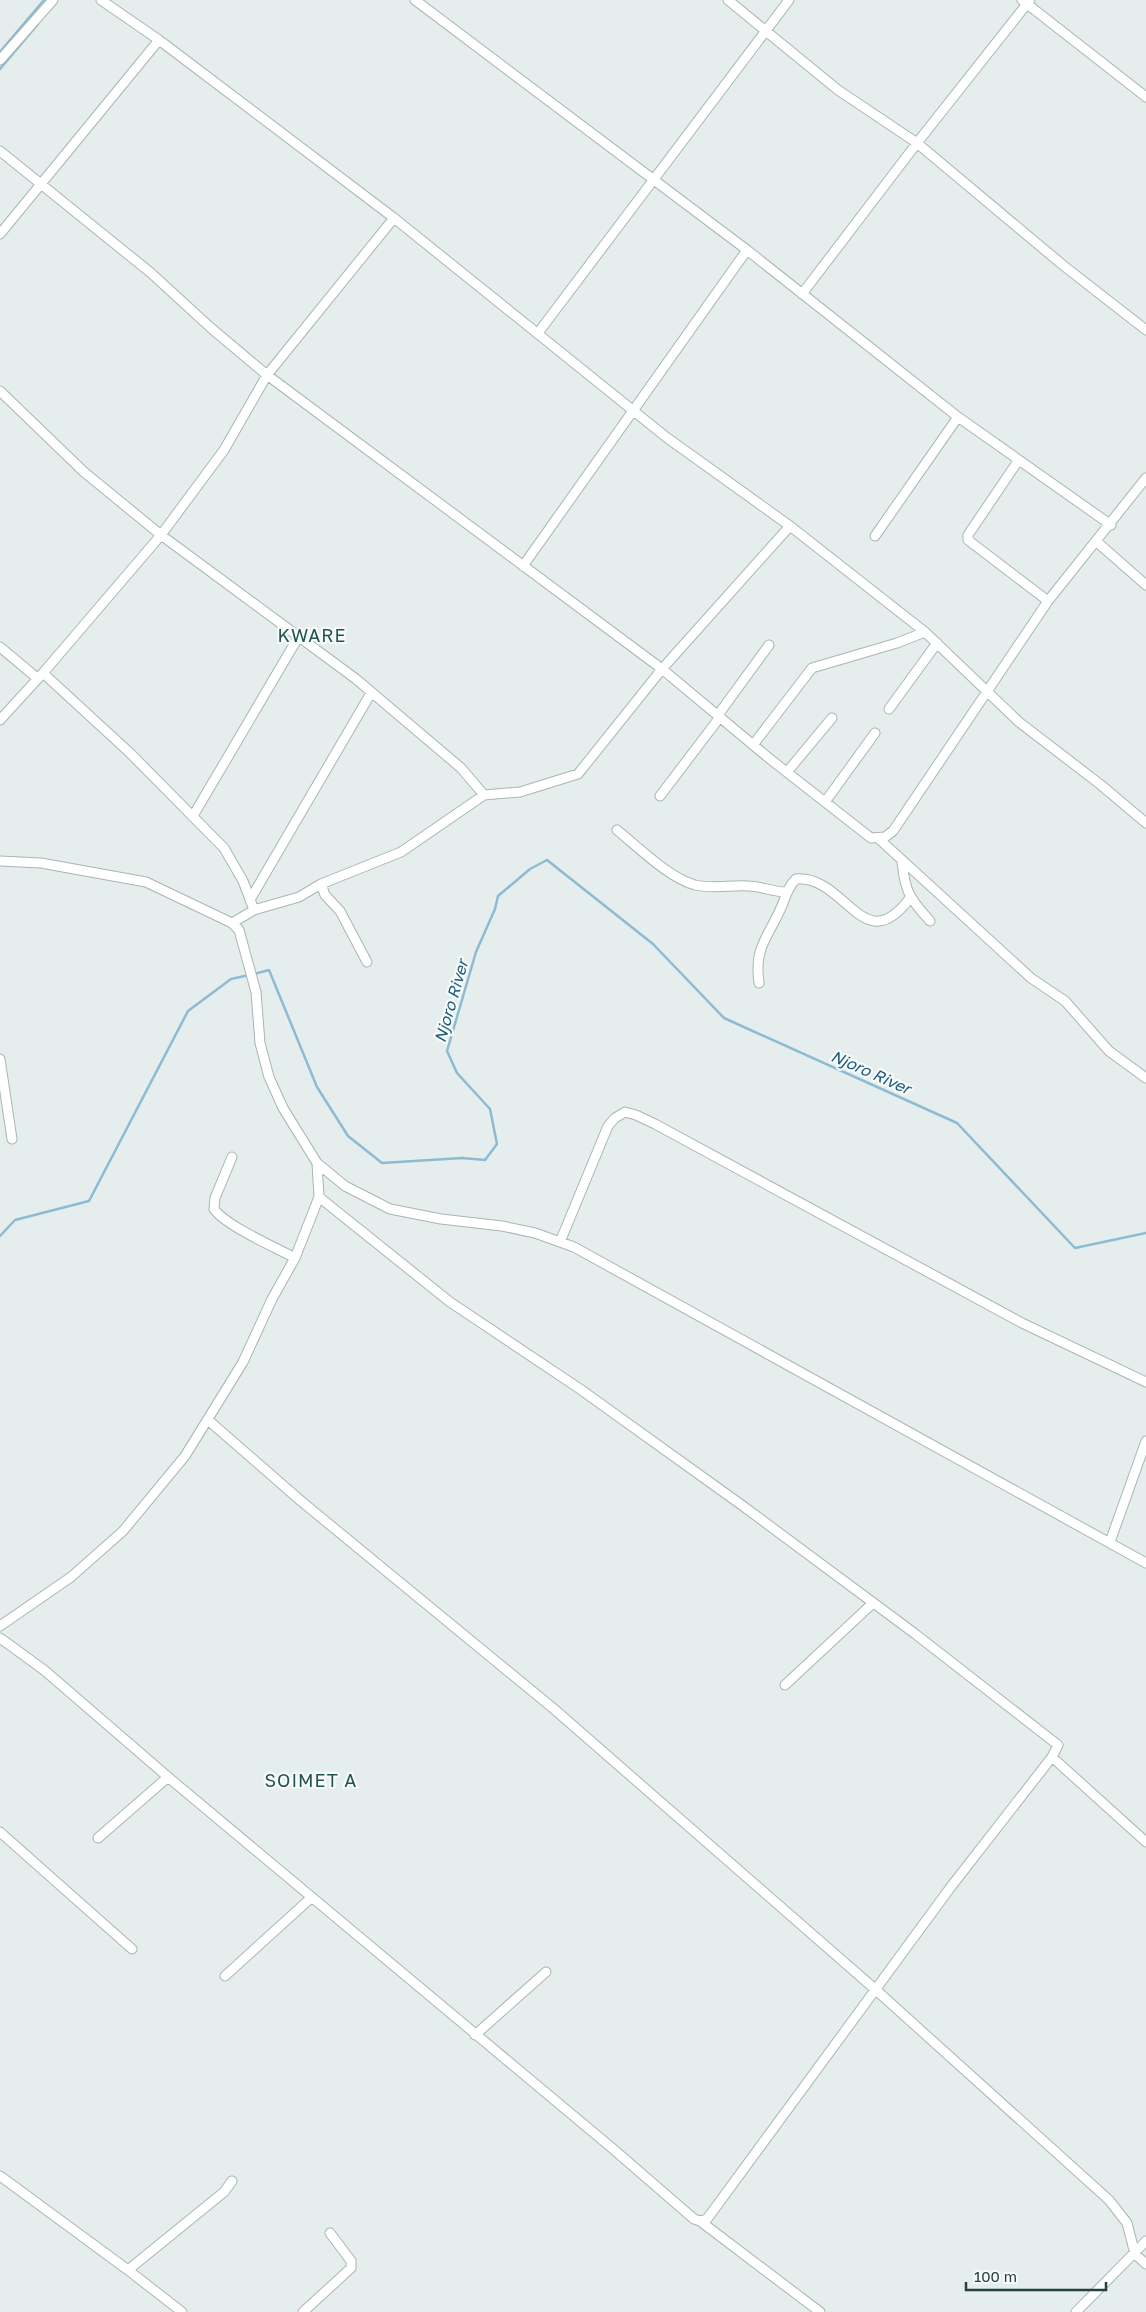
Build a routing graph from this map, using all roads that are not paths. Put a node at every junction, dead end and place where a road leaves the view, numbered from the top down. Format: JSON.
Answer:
{"nodes":[{"id":1,"x":53,"y":0,"type":"edge"},
{"id":2,"x":101,"y":0,"type":"edge"},
{"id":3,"x":415,"y":0,"type":"edge"},
{"id":4,"x":728,"y":0,"type":"edge"},
{"id":5,"x":789,"y":0,"type":"edge"},
{"id":6,"x":1027,"y":1,"type":"edge"},
{"id":7,"x":766,"y":30,"type":"junction"},
{"id":8,"x":159,"y":40,"type":"junction"},
{"id":9,"x":0,"y":60,"type":"edge"},
{"id":10,"x":1146,"y":97,"type":"edge"},
{"id":11,"x":917,"y":143,"type":"junction"},
{"id":12,"x":0,"y":151,"type":"edge"},
{"id":13,"x":655,"y":179,"type":"junction"},
{"id":14,"x":41,"y":185,"type":"junction"},
{"id":15,"x":394,"y":218,"type":"junction"},
{"id":16,"x":0,"y":234,"type":"edge"},
{"id":17,"x":747,"y":250,"type":"junction"},
{"id":18,"x":802,"y":294,"type":"junction"},
{"id":19,"x":1146,"y":330,"type":"edge"},
{"id":20,"x":538,"y":333,"type":"junction"},
{"id":21,"x":267,"y":374,"type":"junction"},
{"id":22,"x":0,"y":391,"type":"edge"},
{"id":23,"x":634,"y":410,"type":"junction"},
{"id":24,"x":958,"y":416,"type":"junction"},
{"id":25,"x":1018,"y":461,"type":"junction"},
{"id":26,"x":1146,"y":478,"type":"edge"},
{"id":27,"x":1111,"y":525,"type":"junction"},
{"id":28,"x":790,"y":526,"type":"junction"},
{"id":29,"x":161,"y":535,"type":"junction"},
{"id":30,"x":875,"y":536,"type":"dead end"},
{"id":31,"x":1096,"y":542,"type":"junction"},
{"id":32,"x":524,"y":566,"type":"junction"},
{"id":33,"x":1146,"y":585,"type":"edge"},
{"id":34,"x":1048,"y":601,"type":"junction"},
{"id":35,"x":925,"y":632,"type":"junction"},
{"id":36,"x":299,"y":636,"type":"junction"},
{"id":37,"x":938,"y":643,"type":"junction"},
{"id":38,"x":769,"y":645,"type":"dead end"},
{"id":39,"x":0,"y":647,"type":"edge"},
{"id":40,"x":662,"y":669,"type":"junction"},
{"id":41,"x":40,"y":675,"type":"junction"},
{"id":42,"x":986,"y":690,"type":"junction"},
{"id":43,"x":371,"y":693,"type":"junction"},
{"id":44,"x":889,"y":709,"type":"dead end"},
{"id":45,"x":719,"y":716,"type":"junction"},
{"id":46,"x":832,"y":718,"type":"dead end"},
{"id":47,"x":0,"y":720,"type":"edge"},
{"id":48,"x":875,"y":733,"type":"dead end"},
{"id":49,"x":753,"y":745,"type":"junction"},
{"id":50,"x":787,"y":772,"type":"junction"},
{"id":51,"x":484,"y":795,"type":"junction"},
{"id":52,"x":660,"y":796,"type":"dead end"},
{"id":53,"x":825,"y":802,"type":"junction"},
{"id":54,"x":193,"y":816,"type":"junction"},
{"id":55,"x":1146,"y":823,"type":"edge"},
{"id":56,"x":617,"y":830,"type":"dead end"},
{"id":57,"x":878,"y":838,"type":"junction"},
{"id":58,"x":0,"y":861,"type":"edge"},
{"id":59,"x":902,"y":862,"type":"junction"},
{"id":60,"x":321,"y":884,"type":"junction"},
{"id":61,"x":786,"y":892,"type":"junction"},
{"id":62,"x":251,"y":898,"type":"junction"},
{"id":63,"x":910,"y":898,"type":"junction"},
{"id":64,"x":254,"y":910,"type":"junction"},
{"id":65,"x":930,"y":921,"type":"dead end"},
{"id":66,"x":232,"y":923,"type":"junction"},
{"id":67,"x":367,"y":962,"type":"dead end"},
{"id":68,"x":759,"y":984,"type":"dead end"},
{"id":69,"x":0,"y":1059,"type":"edge"},
{"id":70,"x":1146,"y":1078,"type":"edge"},
{"id":71,"x":12,"y":1138,"type":"dead end"},
{"id":72,"x":232,"y":1157,"type":"dead end"},
{"id":73,"x":317,"y":1163,"type":"junction"},
{"id":74,"x":319,"y":1197,"type":"junction"},
{"id":75,"x":560,"y":1242,"type":"junction"},
{"id":76,"x":295,"y":1258,"type":"junction"},
{"id":77,"x":1146,"y":1382,"type":"edge"},
{"id":78,"x":208,"y":1420,"type":"junction"},
{"id":79,"x":1146,"y":1441,"type":"edge"},
{"id":80,"x":1110,"y":1542,"type":"junction"},
{"id":81,"x":1146,"y":1563,"type":"edge"},
{"id":82,"x":873,"y":1603,"type":"junction"},
{"id":83,"x":0,"y":1626,"type":"edge"},
{"id":84,"x":0,"y":1638,"type":"edge"},
{"id":85,"x":785,"y":1685,"type":"dead end"},
{"id":86,"x":1052,"y":1757,"type":"junction"},
{"id":87,"x":168,"y":1777,"type":"junction"},
{"id":88,"x":0,"y":1832,"type":"edge"},
{"id":89,"x":98,"y":1838,"type":"dead end"},
{"id":90,"x":1146,"y":1842,"type":"edge"},
{"id":91,"x":312,"y":1897,"type":"junction"},
{"id":92,"x":132,"y":1949,"type":"dead end"},
{"id":93,"x":546,"y":1972,"type":"dead end"},
{"id":94,"x":224,"y":1976,"type":"dead end"},
{"id":95,"x":876,"y":1990,"type":"junction"},
{"id":96,"x":475,"y":2035,"type":"junction"},
{"id":97,"x":0,"y":2176,"type":"edge"},
{"id":98,"x":232,"y":2182,"type":"dead end"},
{"id":99,"x":700,"y":2221,"type":"junction"},
{"id":100,"x":330,"y":2233,"type":"dead end"},
{"id":101,"x":1146,"y":2241,"type":"edge"},
{"id":102,"x":1134,"y":2254,"type":"junction"},
{"id":103,"x":1146,"y":2264,"type":"edge"},
{"id":104,"x":128,"y":2270,"type":"junction"},
{"id":105,"x":182,"y":2312,"type":"edge"},
{"id":106,"x":302,"y":2312,"type":"edge"},
{"id":107,"x":820,"y":2312,"type":"edge"},
{"id":108,"x":1076,"y":2312,"type":"edge"}],
"edges":[{"from":1,"to":9,"type":"street"},
{"from":2,"to":8,"type":"street"},
{"from":3,"to":13,"type":"street"},
{"from":4,"to":7,"type":"street"},
{"from":5,"to":7,"type":"street"},
{"from":6,"to":10,"type":"street"},
{"from":6,"to":11,"type":"street"},
{"from":7,"to":11,"type":"street"},
{"from":7,"to":13,"type":"street"},
{"from":8,"to":14,"type":"street"},
{"from":8,"to":15,"type":"street"},
{"from":11,"to":18,"type":"street"},
{"from":11,"to":19,"type":"street"},
{"from":12,"to":14,"type":"street"},
{"from":13,"to":17,"type":"street"},
{"from":13,"to":20,"type":"street"},
{"from":14,"to":16,"type":"street"},
{"from":14,"to":21,"type":"street"},
{"from":15,"to":20,"type":"street"},
{"from":15,"to":21,"type":"street"},
{"from":17,"to":18,"type":"street"},
{"from":17,"to":23,"type":"street"},
{"from":18,"to":24,"type":"street"},
{"from":20,"to":23,"type":"street"},
{"from":21,"to":29,"type":"street"},
{"from":21,"to":32,"type":"street"},
{"from":22,"to":29,"type":"street"},
{"from":23,"to":28,"type":"street"},
{"from":23,"to":32,"type":"street"},
{"from":24,"to":25,"type":"street"},
{"from":24,"to":30,"type":"street"},
{"from":25,"to":27,"type":"street"},
{"from":25,"to":34,"type":"street"},
{"from":26,"to":27,"type":"street"},
{"from":27,"to":31,"type":"street"},
{"from":28,"to":35,"type":"street"},
{"from":28,"to":40,"type":"street"},
{"from":29,"to":36,"type":"street"},
{"from":29,"to":41,"type":"street"},
{"from":31,"to":33,"type":"street"},
{"from":31,"to":34,"type":"street"},
{"from":32,"to":40,"type":"street"},
{"from":34,"to":42,"type":"street"},
{"from":35,"to":37,"type":"street"},
{"from":35,"to":49,"type":"street"},
{"from":36,"to":43,"type":"street"},
{"from":36,"to":54,"type":"street"},
{"from":37,"to":42,"type":"street"},
{"from":37,"to":44,"type":"street"},
{"from":38,"to":45,"type":"street"},
{"from":39,"to":41,"type":"street"},
{"from":40,"to":45,"type":"street"},
{"from":40,"to":51,"type":"street"},
{"from":41,"to":47,"type":"street"},
{"from":41,"to":54,"type":"street"},
{"from":42,"to":55,"type":"street"},
{"from":42,"to":57,"type":"street"},
{"from":43,"to":51,"type":"street"},
{"from":43,"to":62,"type":"street"},
{"from":45,"to":49,"type":"street"},
{"from":45,"to":52,"type":"street"},
{"from":46,"to":50,"type":"street"},
{"from":48,"to":53,"type":"street"},
{"from":49,"to":50,"type":"street"},
{"from":50,"to":53,"type":"street"},
{"from":51,"to":60,"type":"street"},
{"from":53,"to":57,"type":"street"},
{"from":54,"to":62,"type":"street"},
{"from":56,"to":61,"type":"street"},
{"from":57,"to":59,"type":"street"},
{"from":58,"to":66,"type":"street"},
{"from":59,"to":63,"type":"street"},
{"from":59,"to":70,"type":"street"},
{"from":60,"to":64,"type":"street"},
{"from":60,"to":67,"type":"street"},
{"from":61,"to":63,"type":"street"},
{"from":61,"to":68,"type":"street"},
{"from":62,"to":64,"type":"street"},
{"from":63,"to":65,"type":"street"},
{"from":64,"to":66,"type":"street"},
{"from":66,"to":73,"type":"street"},
{"from":69,"to":71,"type":"street"},
{"from":72,"to":76,"type":"street"},
{"from":73,"to":74,"type":"street"},
{"from":73,"to":75,"type":"street"},
{"from":74,"to":76,"type":"street"},
{"from":74,"to":82,"type":"street"},
{"from":75,"to":77,"type":"street"},
{"from":75,"to":80,"type":"street"},
{"from":76,"to":78,"type":"street"},
{"from":78,"to":83,"type":"street"},
{"from":78,"to":95,"type":"street"},
{"from":79,"to":80,"type":"street"},
{"from":80,"to":81,"type":"street"},
{"from":82,"to":85,"type":"street"},
{"from":82,"to":86,"type":"street"},
{"from":84,"to":87,"type":"street"},
{"from":86,"to":90,"type":"street"},
{"from":86,"to":95,"type":"street"},
{"from":87,"to":89,"type":"street"},
{"from":87,"to":91,"type":"street"},
{"from":88,"to":92,"type":"street"},
{"from":91,"to":94,"type":"street"},
{"from":91,"to":96,"type":"street"},
{"from":93,"to":96,"type":"street"},
{"from":95,"to":99,"type":"street"},
{"from":95,"to":102,"type":"street"},
{"from":96,"to":99,"type":"street"},
{"from":97,"to":104,"type":"street"},
{"from":98,"to":104,"type":"street"},
{"from":99,"to":107,"type":"street"},
{"from":100,"to":106,"type":"street"},
{"from":101,"to":102,"type":"street"},
{"from":102,"to":103,"type":"street"},
{"from":102,"to":108,"type":"street"},
{"from":104,"to":105,"type":"street"}]}
